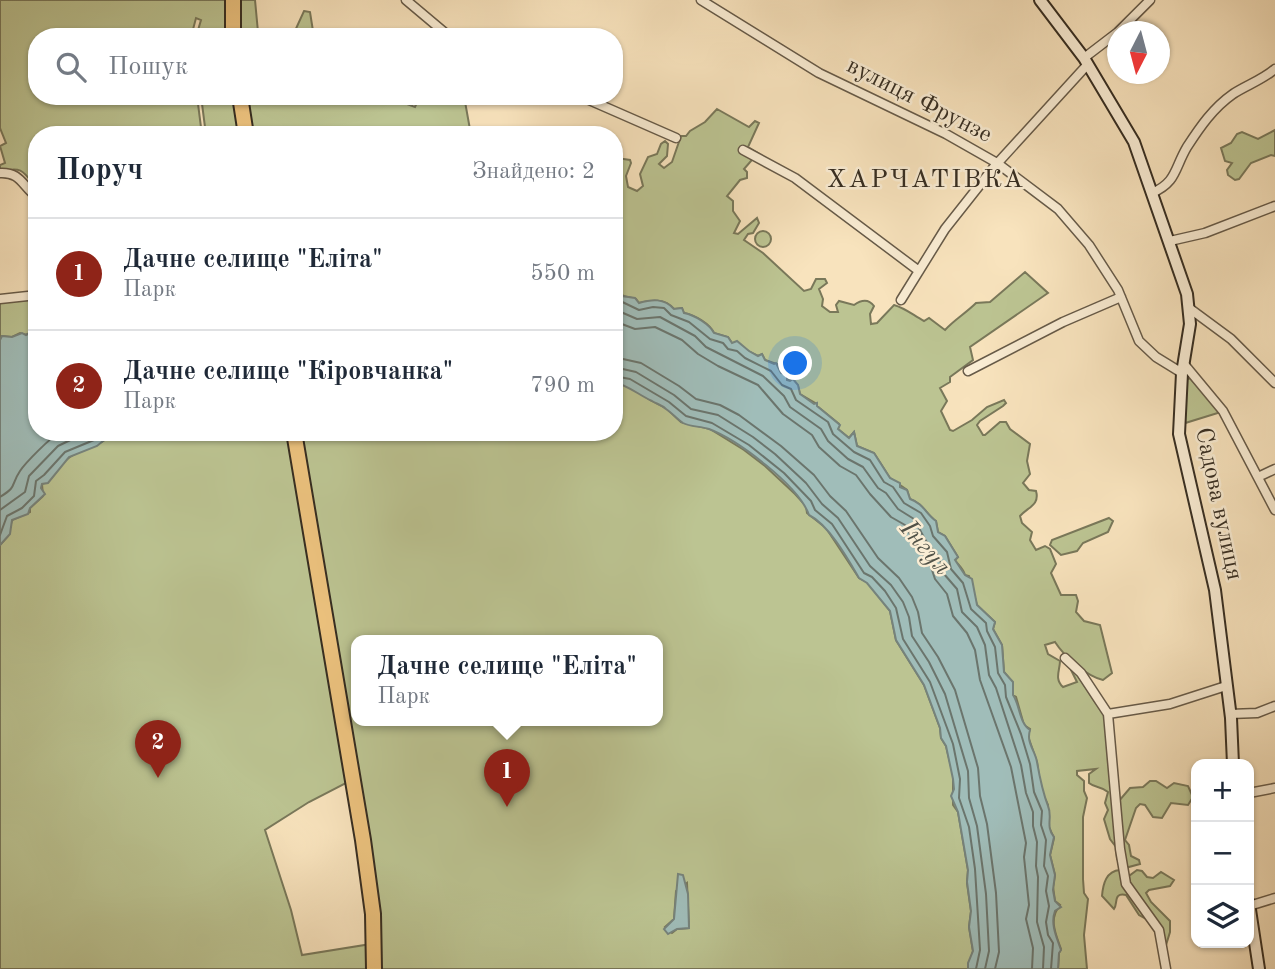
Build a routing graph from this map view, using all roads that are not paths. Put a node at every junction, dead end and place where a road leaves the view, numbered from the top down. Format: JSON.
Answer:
{"nodes":[{"id":1,"x":233,"y":0,"type":"edge"},
{"id":2,"x":701,"y":0,"type":"edge"},
{"id":3,"x":1040,"y":0,"type":"edge"},
{"id":4,"x":1150,"y":0,"type":"edge"},
{"id":5,"x":411,"y":1,"type":"edge"},
{"id":6,"x":1129,"y":21,"type":"edge"},
{"id":7,"x":233,"y":28,"type":"edge"},
{"id":8,"x":440,"y":28,"type":"edge"},
{"id":9,"x":1107,"y":42,"type":"edge"},
{"id":10,"x":1086,"y":61,"type":"junction"},
{"id":11,"x":1275,"y":69,"type":"edge"},
{"id":12,"x":241,"y":105,"type":"edge"},
{"id":13,"x":601,"y":105,"type":"edge"},
{"id":14,"x":245,"y":126,"type":"edge"},
{"id":15,"x":676,"y":138,"type":"dead end"},
{"id":16,"x":743,"y":150,"type":"dead end"},
{"id":17,"x":997,"y":163,"type":"junction"},
{"id":18,"x":0,"y":173,"type":"edge"},
{"id":19,"x":28,"y":191,"type":"edge"},
{"id":20,"x":1152,"y":193,"type":"junction"},
{"id":21,"x":1275,"y":206,"type":"edge"},
{"id":22,"x":1170,"y":241,"type":"junction"},
{"id":23,"x":919,"y":271,"type":"junction"},
{"id":24,"x":28,"y":296,"type":"edge"},
{"id":25,"x":1121,"y":297,"type":"junction"},
{"id":26,"x":0,"y":299,"type":"edge"},
{"id":27,"x":901,"y":300,"type":"dead end"},
{"id":28,"x":1189,"y":308,"type":"junction"},
{"id":29,"x":1183,"y":368,"type":"junction"},
{"id":30,"x":968,"y":371,"type":"dead end"},
{"id":31,"x":1275,"y":383,"type":"edge"},
{"id":32,"x":296,"y":441,"type":"edge"},
{"id":33,"x":1275,"y":469,"type":"edge"},
{"id":34,"x":1258,"y":477,"type":"junction"},
{"id":35,"x":1275,"y":510,"type":"edge"},
{"id":36,"x":1065,"y":658,"type":"dead end"},
{"id":37,"x":1227,"y":686,"type":"junction"},
{"id":38,"x":1275,"y":706,"type":"edge"},
{"id":39,"x":1108,"y":714,"type":"junction"},
{"id":40,"x":1230,"y":714,"type":"junction"},
{"id":41,"x":1233,"y":759,"type":"edge"},
{"id":42,"x":1275,"y":788,"type":"edge"},
{"id":43,"x":1254,"y":792,"type":"edge"},
{"id":44,"x":1275,"y":898,"type":"edge"},
{"id":45,"x":1254,"y":904,"type":"edge"},
{"id":46,"x":1254,"y":937,"type":"edge"},
{"id":47,"x":374,"y":969,"type":"edge"},
{"id":48,"x":1166,"y":969,"type":"edge"},
{"id":49,"x":1259,"y":969,"type":"edge"}],
"edges":[{"from":1,"to":7,"type":"highway"},
{"from":2,"to":17,"type":"street","name":"вулиця Фрунзе"},
{"from":3,"to":10,"type":"street","name":"Садова вулиця"},
{"from":4,"to":6,"type":"street"},
{"from":5,"to":8,"type":"street"},
{"from":9,"to":10,"type":"street"},
{"from":10,"to":17,"type":"street"},
{"from":10,"to":20,"type":"street","name":"Садова вулиця"},
{"from":11,"to":20,"type":"street"},
{"from":12,"to":14,"type":"highway"},
{"from":13,"to":15,"type":"street"},
{"from":16,"to":23,"type":"street"},
{"from":17,"to":23,"type":"street"},
{"from":17,"to":25,"type":"street","name":"вулиця Фрунзе"},
{"from":18,"to":19,"type":"street"},
{"from":20,"to":22,"type":"street","name":"Садова вулиця"},
{"from":21,"to":22,"type":"street"},
{"from":22,"to":28,"type":"street","name":"Садова вулиця"},
{"from":23,"to":27,"type":"street"},
{"from":24,"to":26,"type":"street"},
{"from":25,"to":29,"type":"street","name":"вулиця Фрунзе"},
{"from":25,"to":30,"type":"street"},
{"from":28,"to":29,"type":"street","name":"Садова вулиця"},
{"from":28,"to":31,"type":"street"},
{"from":29,"to":34,"type":"street","name":"вулиця Фрунзе"},
{"from":29,"to":37,"type":"street","name":"Садова вулиця"},
{"from":32,"to":47,"type":"highway"},
{"from":33,"to":34,"type":"street"},
{"from":34,"to":35,"type":"street","name":"вулиця Фрунзе"},
{"from":36,"to":39,"type":"street"},
{"from":37,"to":39,"type":"street"},
{"from":37,"to":40,"type":"street","name":"Садова вулиця"},
{"from":38,"to":40,"type":"street"},
{"from":39,"to":48,"type":"street"},
{"from":40,"to":41,"type":"street","name":"Садова вулиця"},
{"from":42,"to":43,"type":"street"},
{"from":44,"to":45,"type":"street"},
{"from":46,"to":49,"type":"street"}]}
